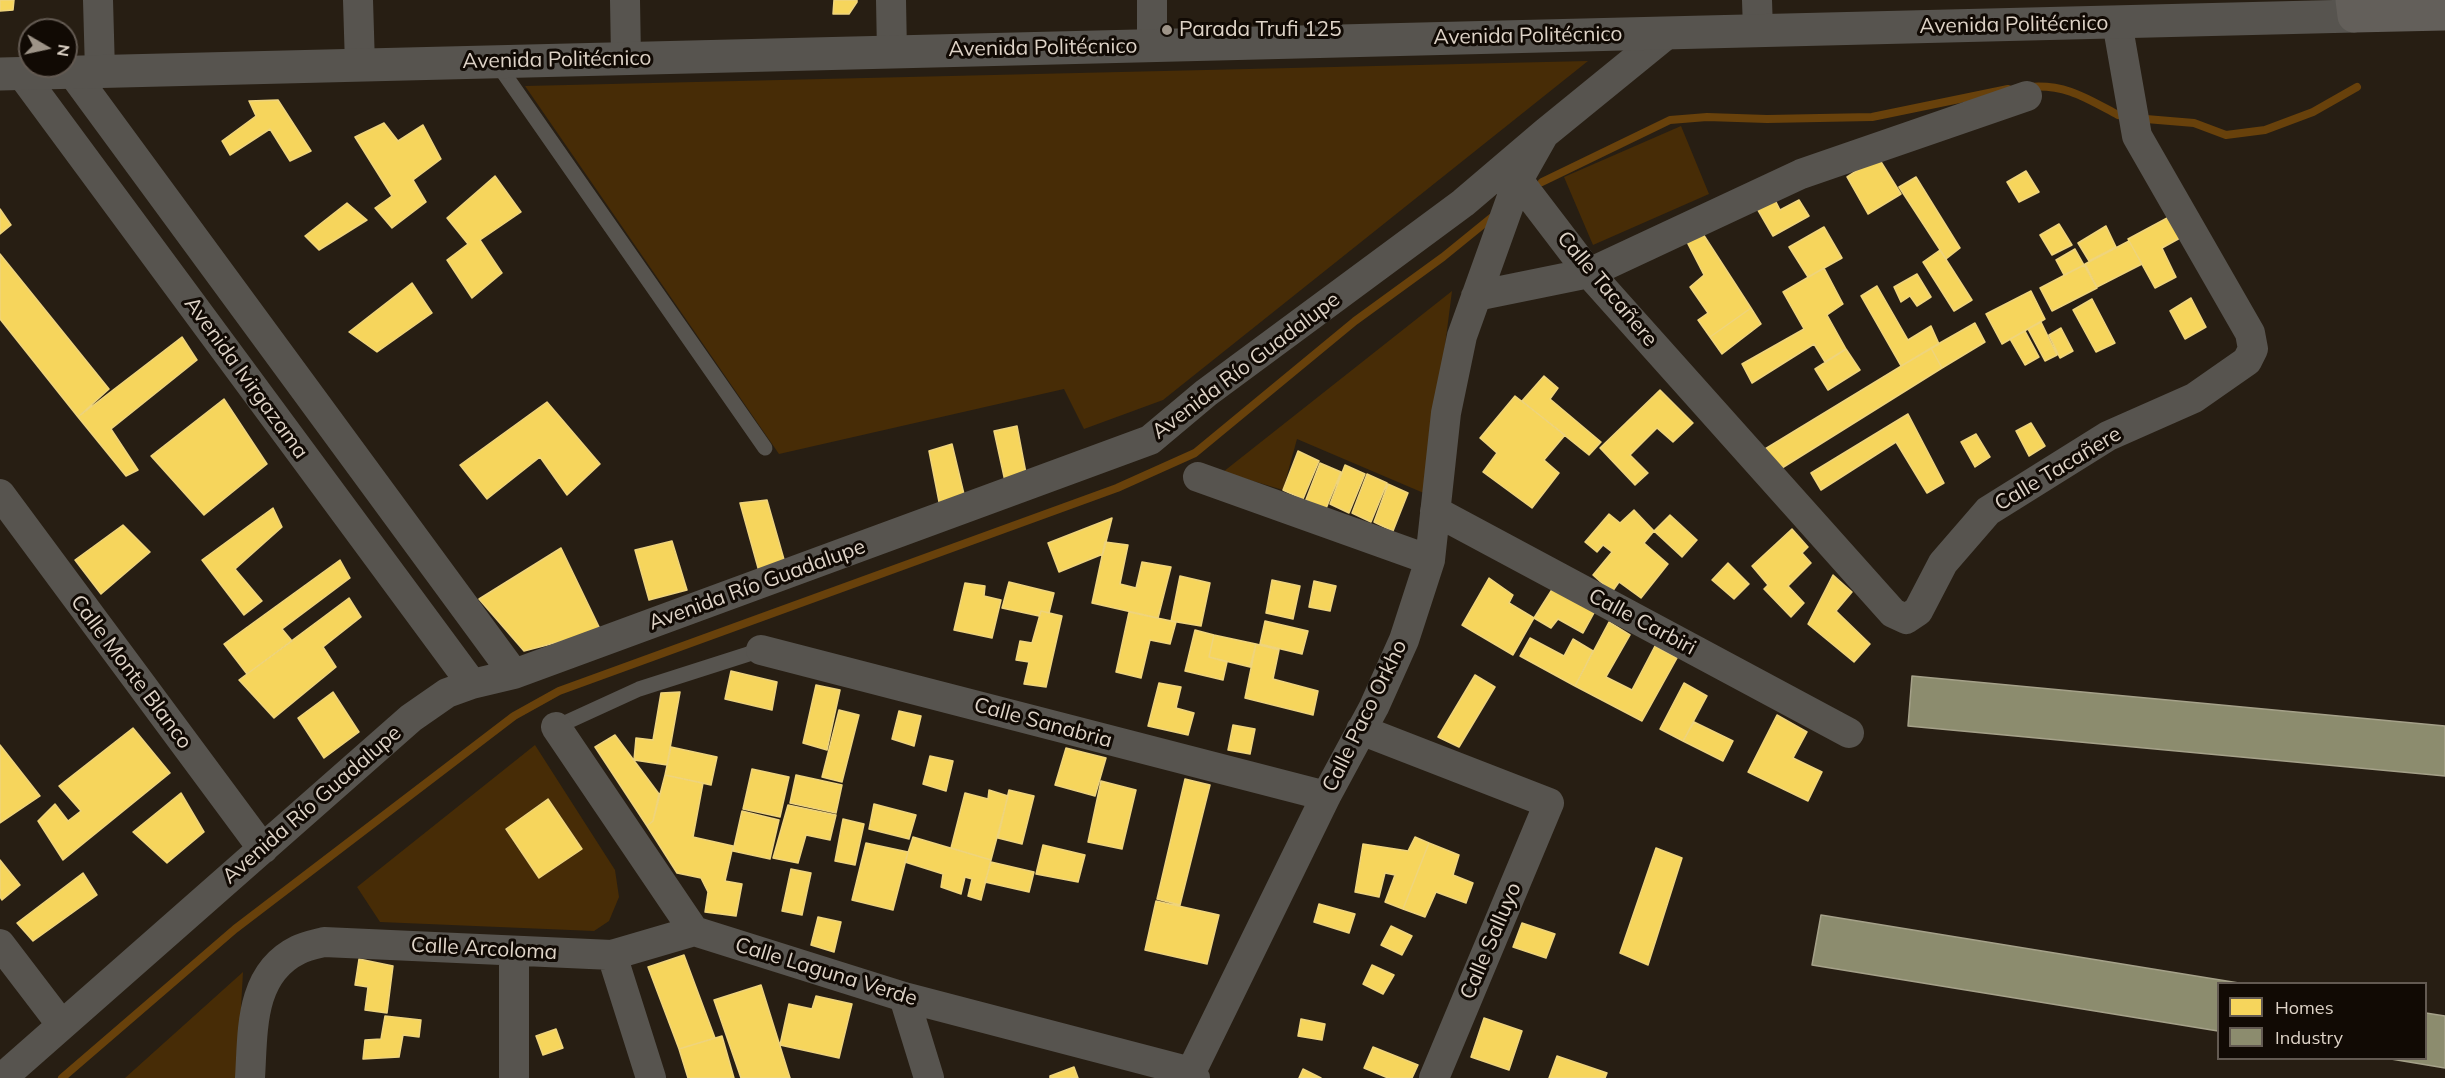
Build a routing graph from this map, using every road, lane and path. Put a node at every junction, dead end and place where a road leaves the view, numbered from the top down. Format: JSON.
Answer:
{"nodes":[{"id":1,"x":98,"y":0,"type":"edge"},
{"id":2,"x":358,"y":0,"type":"edge"},
{"id":3,"x":625,"y":0,"type":"edge"},
{"id":4,"x":891,"y":0,"type":"edge"},
{"id":5,"x":1152,"y":0,"type":"edge"},
{"id":6,"x":2353,"y":8,"type":"edge"},
{"id":7,"x":2445,"y":14,"type":"edge"},
{"id":8,"x":1757,"y":15,"type":"edge"},
{"id":9,"x":2117,"y":22,"type":"junction"},
{"id":10,"x":1668,"y":33,"type":"junction"},
{"id":11,"x":1152,"y":45,"type":"junction"},
{"id":12,"x":892,"y":52,"type":"junction"},
{"id":13,"x":626,"y":58,"type":"junction"},
{"id":14,"x":496,"y":62,"type":"junction"},
{"id":15,"x":360,"y":65,"type":"junction"},
{"id":16,"x":86,"y":71,"type":"junction"},
{"id":17,"x":11,"y":73,"type":"edge"},
{"id":18,"x":2027,"y":96,"type":"dead end"},
{"id":19,"x":1544,"y":134,"type":"junction"},
{"id":20,"x":1518,"y":180,"type":"junction"},
{"id":21,"x":1589,"y":273,"type":"junction"},
{"id":22,"x":1476,"y":296,"type":"junction"},
{"id":23,"x":765,"y":448,"type":"dead end"},
{"id":24,"x":1198,"y":477,"type":"dead end"},
{"id":25,"x":0,"y":494,"type":"edge"},
{"id":26,"x":1435,"y":511,"type":"junction"},
{"id":27,"x":1430,"y":560,"type":"junction"},
{"id":28,"x":761,"y":650,"type":"joint"},
{"id":29,"x":514,"y":674,"type":"junction"},
{"id":30,"x":472,"y":684,"type":"junction"},
{"id":31,"x":556,"y":727,"type":"joint"},
{"id":32,"x":1361,"y":730,"type":"junction"},
{"id":33,"x":1849,"y":733,"type":"dead end"},
{"id":34,"x":1326,"y":796,"type":"junction"},
{"id":35,"x":263,"y":849,"type":"junction"},
{"id":36,"x":694,"y":931,"type":"junction"},
{"id":37,"x":0,"y":945,"type":"edge"},
{"id":38,"x":514,"y":951,"type":"junction"},
{"id":39,"x":612,"y":955,"type":"junction"},
{"id":40,"x":904,"y":997,"type":"junction"},
{"id":41,"x":61,"y":1024,"type":"junction"},
{"id":42,"x":1193,"y":1076,"type":"edge"},
{"id":43,"x":2,"y":1078,"type":"edge"},
{"id":44,"x":250,"y":1078,"type":"edge"},
{"id":45,"x":513,"y":1078,"type":"edge"},
{"id":46,"x":651,"y":1078,"type":"edge"},
{"id":47,"x":929,"y":1078,"type":"edge"},
{"id":48,"x":1434,"y":1078,"type":"edge"}],
"edges":[{"from":1,"to":16,"type":"street"},
{"from":2,"to":15,"type":"street"},
{"from":3,"to":13,"type":"street"},
{"from":4,"to":12,"type":"street"},
{"from":5,"to":11,"type":"street"},
{"from":6,"to":7,"type":"main road","name":"Avenida Politécnico"},
{"from":6,"to":9,"type":"street","name":"Avenida Politécnico"},
{"from":8,"to":9,"type":"street","name":"Avenida Politécnico"},
{"from":8,"to":10,"type":"street","name":"Avenida Politécnico"},
{"from":9,"to":21,"type":"street","name":"Calle Tacañere"},
{"from":10,"to":11,"type":"street","name":"Avenida Politécnico"},
{"from":10,"to":19,"type":"street","name":"Avenida Río Guadalupe"},
{"from":11,"to":12,"type":"street","name":"Avenida Politécnico"},
{"from":12,"to":13,"type":"street","name":"Avenida Politécnico"},
{"from":13,"to":14,"type":"street","name":"Avenida Politécnico"},
{"from":14,"to":15,"type":"street","name":"Avenida Politécnico"},
{"from":14,"to":23,"type":"lane"},
{"from":15,"to":16,"type":"street","name":"Avenida Politécnico"},
{"from":16,"to":17,"type":"street","name":"Avenida Politécnico"},
{"from":16,"to":29,"type":"street","name":"Avenida Ivirgazama"},
{"from":17,"to":30,"type":"street","name":"Avenida Ivirgazama"},
{"from":18,"to":21,"type":"street"},
{"from":19,"to":20,"type":"street","name":"Calle Paco Orkho"},
{"from":19,"to":29,"type":"street","name":"Avenida Río Guadalupe"},
{"from":20,"to":21,"type":"street","name":"Calle Tacañere"},
{"from":20,"to":22,"type":"street","name":"Calle Paco Orkho"},
{"from":21,"to":22,"type":"street"},
{"from":22,"to":26,"type":"street","name":"Calle Paco Orkho"},
{"from":24,"to":27,"type":"street"},
{"from":25,"to":35,"type":"street","name":"Calle Monte Blanco"},
{"from":26,"to":27,"type":"street","name":"Calle Paco Orkho"},
{"from":26,"to":33,"type":"street","name":"Calle Carbiri"},
{"from":27,"to":32,"type":"street","name":"Calle Paco Orkho"},
{"from":28,"to":31,"type":"lane"},
{"from":28,"to":34,"type":"street","name":"Calle Sanabria"},
{"from":29,"to":30,"type":"street","name":"Avenida Río Guadalupe"},
{"from":30,"to":35,"type":"street","name":"Avenida Río Guadalupe"},
{"from":31,"to":36,"type":"street"},
{"from":32,"to":34,"type":"street","name":"Calle Paco Orkho"},
{"from":32,"to":48,"type":"street","name":"Calle Salluyo"},
{"from":34,"to":42,"type":"street","name":"Calle Paco Orkho"},
{"from":35,"to":41,"type":"street","name":"Avenida Río Guadalupe"},
{"from":36,"to":39,"type":"street","name":"Calle Arcoloma"},
{"from":36,"to":40,"type":"street","name":"Calle Laguna Verde"},
{"from":37,"to":41,"type":"street"},
{"from":38,"to":39,"type":"street","name":"Calle Arcoloma"},
{"from":38,"to":44,"type":"street","name":"Calle Arcoloma"},
{"from":38,"to":45,"type":"street"},
{"from":39,"to":46,"type":"street"},
{"from":40,"to":42,"type":"street","name":"Calle Laguna Verde"},
{"from":40,"to":47,"type":"street"},
{"from":41,"to":43,"type":"street","name":"Avenida Río Guadalupe"}]}
